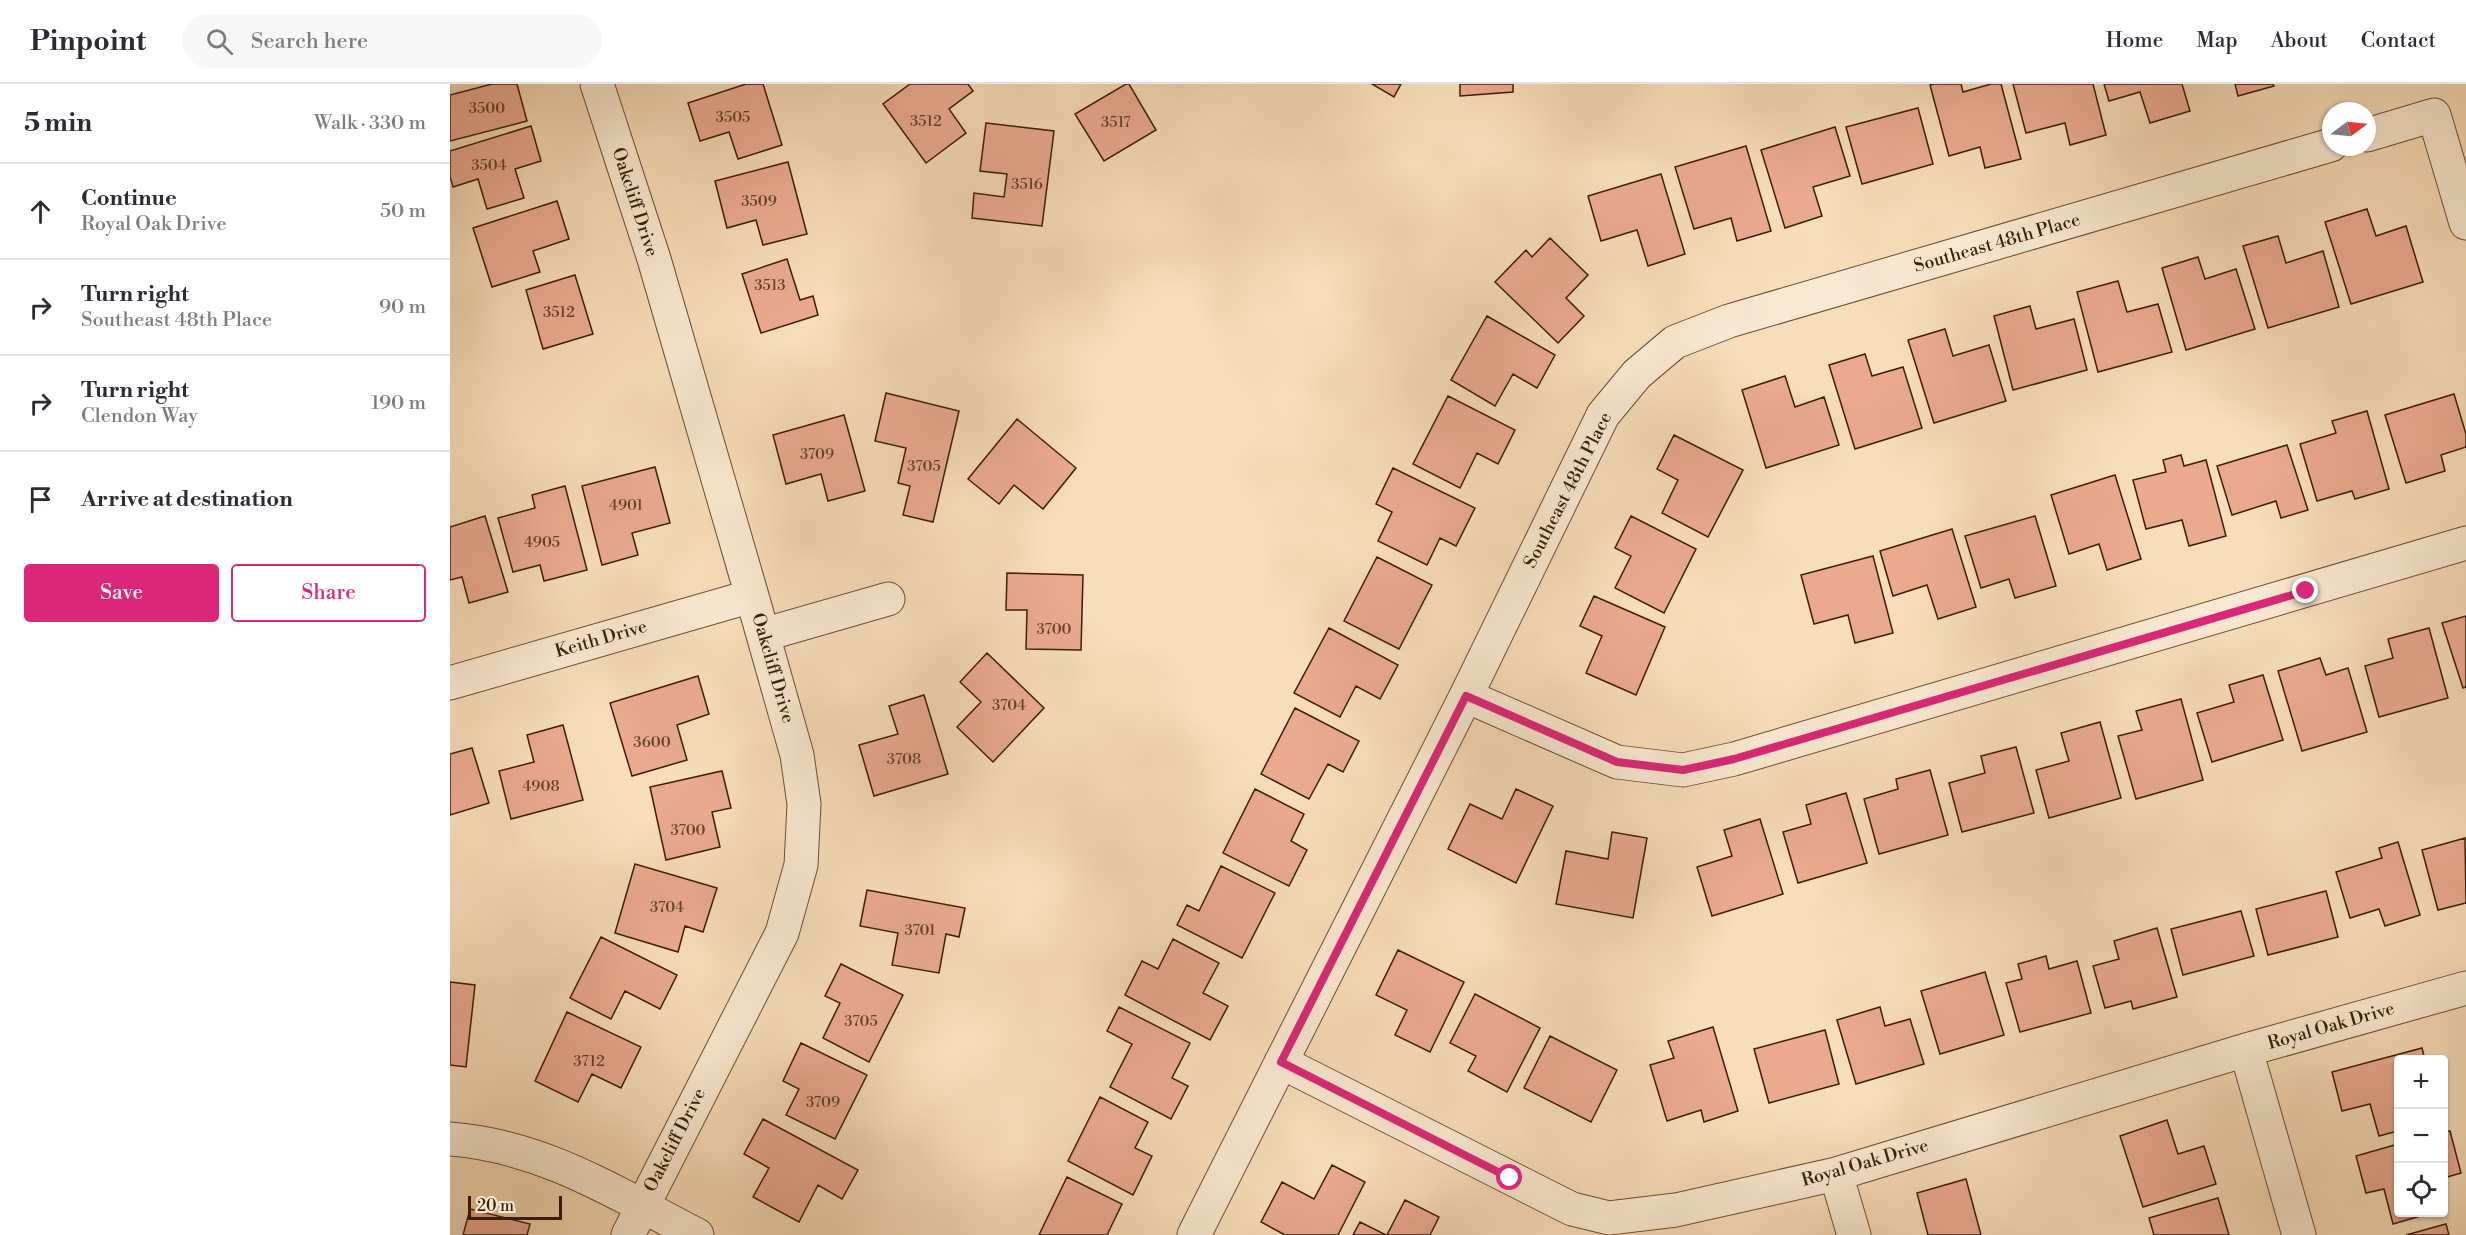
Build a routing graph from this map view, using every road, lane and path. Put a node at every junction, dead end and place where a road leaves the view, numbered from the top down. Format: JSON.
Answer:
{"nodes":[{"id":1,"x":597,"y":84,"type":"edge"},
{"id":2,"x":2376,"y":132,"type":"edge"},
{"id":3,"x":2322,"y":148,"type":"edge"},
{"id":4,"x":2466,"y":223,"type":"edge"},
{"id":5,"x":2466,"y":543,"type":"edge"},
{"id":6,"x":752,"y":596,"type":"junction"},
{"id":7,"x":888,"y":599,"type":"dead end"},
{"id":8,"x":763,"y":635,"type":"junction"},
{"id":9,"x":450,"y":683,"type":"edge"},
{"id":10,"x":1466,"y":696,"type":"junction"},
{"id":11,"x":2466,"y":988,"type":"edge"},
{"id":12,"x":2246,"y":1050,"type":"junction"},
{"id":13,"x":1281,"y":1062,"type":"junction"},
{"id":14,"x":450,"y":1139,"type":"edge"},
{"id":15,"x":1836,"y":1174,"type":"junction"},
{"id":16,"x":642,"y":1205,"type":"junction"},
{"id":17,"x":628,"y":1235,"type":"edge"},
{"id":18,"x":697,"y":1235,"type":"edge"},
{"id":19,"x":1194,"y":1235,"type":"edge"},
{"id":20,"x":1854,"y":1235,"type":"edge"},
{"id":21,"x":2299,"y":1235,"type":"edge"}],
"edges":[{"from":1,"to":6,"type":"street","name":"Oakcliff Drive"},
{"from":2,"to":4,"type":"street"},
{"from":3,"to":10,"type":"street","name":"Southeast 48th Place"},
{"from":5,"to":10,"type":"street"},
{"from":6,"to":8,"type":"street","name":"Oakcliff Drive"},
{"from":6,"to":9,"type":"street","name":"Keith Drive"},
{"from":7,"to":8,"type":"street"},
{"from":8,"to":16,"type":"street","name":"Oakcliff Drive"},
{"from":10,"to":13,"type":"street","name":"Southeast 48th Place"},
{"from":11,"to":12,"type":"street","name":"Royal Oak Drive"},
{"from":12,"to":15,"type":"street","name":"Royal Oak Drive"},
{"from":12,"to":21,"type":"street"},
{"from":13,"to":15,"type":"street","name":"Royal Oak Drive"},
{"from":13,"to":19,"type":"street","name":"Southeast 48th Place"},
{"from":14,"to":16,"type":"street"},
{"from":15,"to":20,"type":"street"},
{"from":16,"to":17,"type":"street","name":"Oakcliff Drive"},
{"from":16,"to":18,"type":"street"}]}
